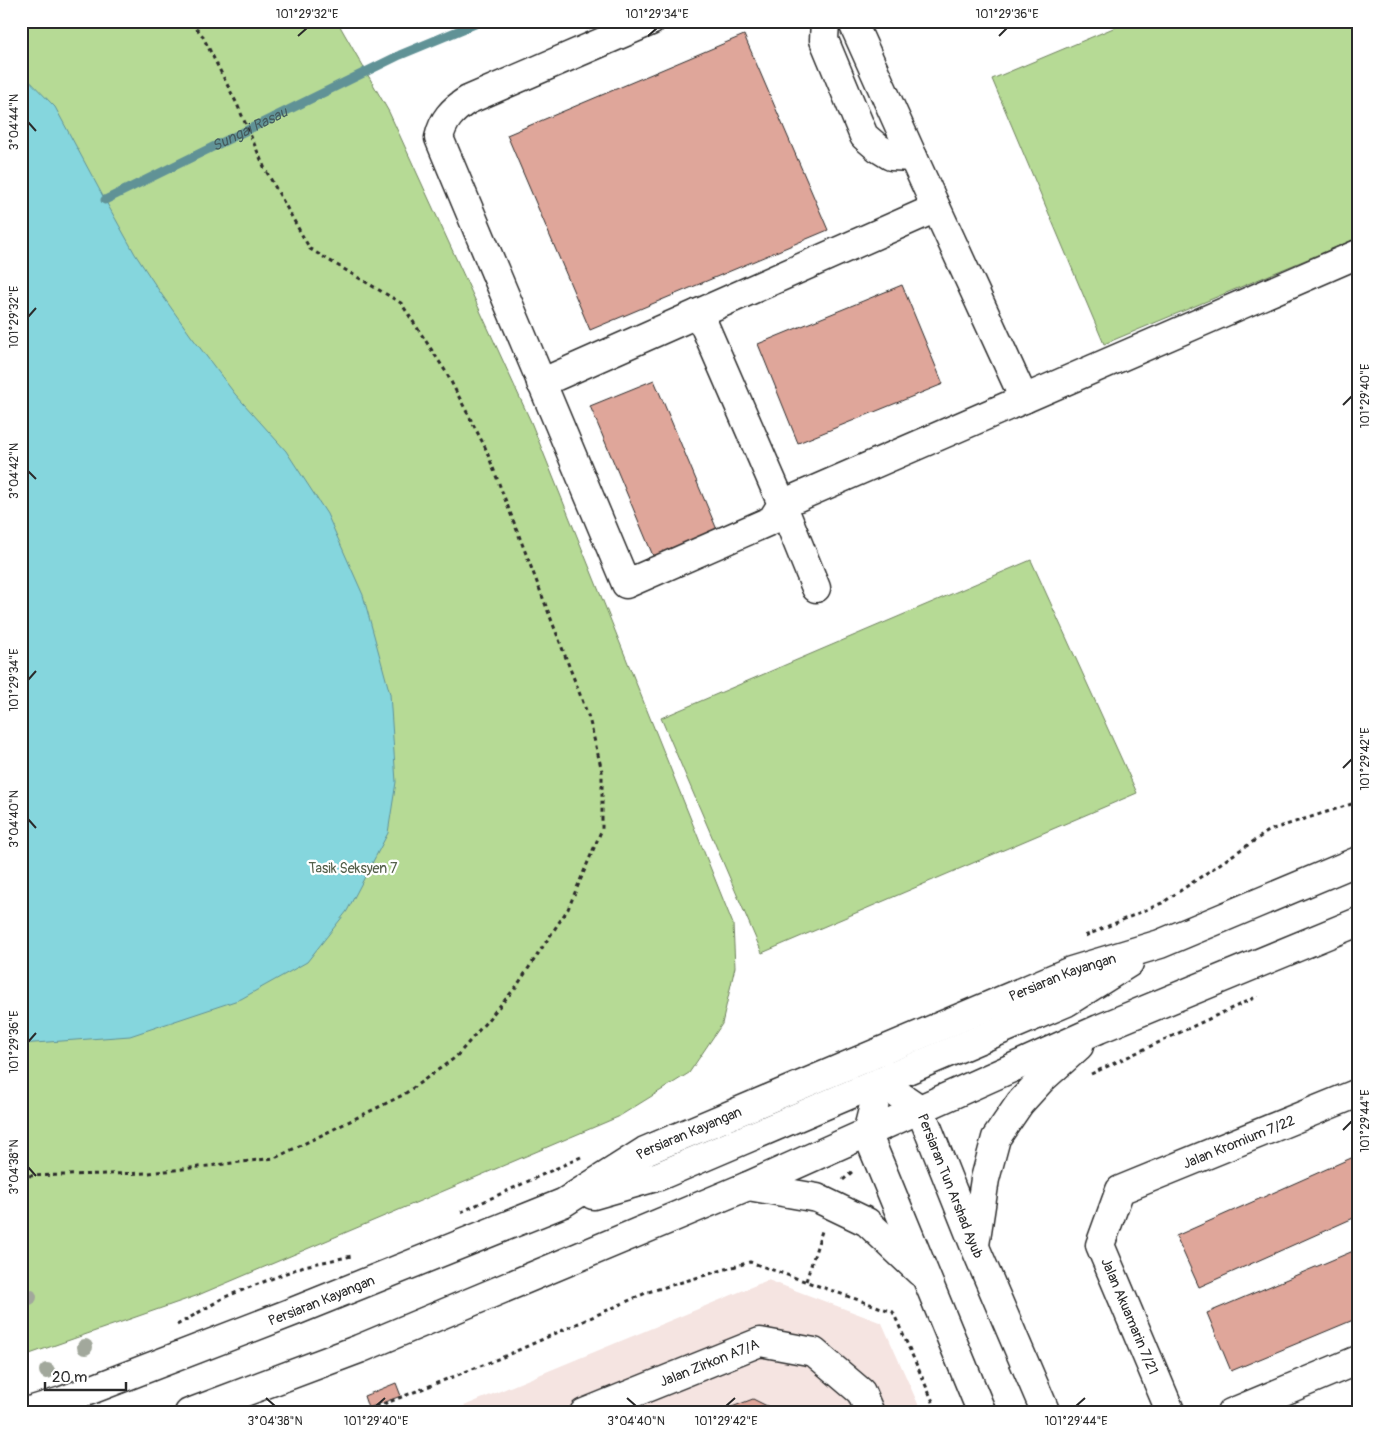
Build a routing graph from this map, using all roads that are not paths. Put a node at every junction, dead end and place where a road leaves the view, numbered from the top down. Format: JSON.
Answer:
{"nodes":[{"id":1,"x":650,"y":21,"type":"edge"},
{"id":2,"x":825,"y":21,"type":"edge"},
{"id":3,"x":852,"y":21,"type":"edge"},
{"id":4,"x":912,"y":158,"type":"junction"},
{"id":5,"x":936,"y":208,"type":"junction"},
{"id":6,"x":1358,"y":254,"type":"edge"},
{"id":7,"x":699,"y":314,"type":"junction"},
{"id":8,"x":541,"y":383,"type":"junction"},
{"id":9,"x":1024,"y":400,"type":"junction"},
{"id":10,"x":782,"y":504,"type":"junction"},
{"id":11,"x":816,"y":588,"type":"dead end"},
{"id":12,"x":1358,"y":861,"type":"edge"},
{"id":13,"x":1358,"y":922,"type":"edge"},
{"id":14,"x":1160,"y":944,"type":"junction"},
{"id":15,"x":1099,"y":1029,"type":"junction"},
{"id":16,"x":880,"y":1082,"type":"junction"},
{"id":17,"x":1358,"y":1093,"type":"edge"},
{"id":18,"x":920,"y":1109,"type":"junction"},
{"id":19,"x":868,"y":1133,"type":"junction"},
{"id":20,"x":748,"y":1186,"type":"junction"},
{"id":21,"x":1120,"y":1190,"type":"joint"},
{"id":22,"x":563,"y":1203,"type":"junction"},
{"id":23,"x":975,"y":1247,"type":"junction"},
{"id":24,"x":927,"y":1278,"type":"junction"},
{"id":25,"x":1358,"y":1360,"type":"edge"},
{"id":26,"x":23,"y":1413,"type":"edge"},
{"id":27,"x":189,"y":1413,"type":"edge"},
{"id":28,"x":584,"y":1413,"type":"edge"},
{"id":29,"x":870,"y":1413,"type":"edge"},
{"id":30,"x":982,"y":1413,"type":"edge"},
{"id":31,"x":1046,"y":1413,"type":"edge"},
{"id":32,"x":1171,"y":1413,"type":"edge"},
{"id":33,"x":1231,"y":1413,"type":"edge"}],
"edges":[{"from":1,"to":8,"type":"main road"},
{"from":2,"to":4,"type":"main road"},
{"from":3,"to":4,"type":"main road"},
{"from":4,"to":5,"type":"main road"},
{"from":5,"to":7,"type":"main road"},
{"from":5,"to":9,"type":"main road"},
{"from":6,"to":9,"type":"main road"},
{"from":7,"to":8,"type":"main road"},
{"from":7,"to":10,"type":"main road"},
{"from":8,"to":10,"type":"main road"},
{"from":9,"to":10,"type":"main road"},
{"from":10,"to":11,"type":"main road"},
{"from":12,"to":14,"type":"main road","name":"Persiaran Kayangan"},
{"from":13,"to":15,"type":"main road"},
{"from":14,"to":16,"type":"main road"},
{"from":14,"to":22,"type":"main road","name":"Persiaran Kayangan"},
{"from":15,"to":18,"type":"main road"},
{"from":15,"to":23,"type":"main road"},
{"from":16,"to":18,"type":"main road","name":"Persiaran Tun Arshad Ayub"},
{"from":16,"to":19,"type":"main road"},
{"from":16,"to":22,"type":"main road"},
{"from":17,"to":21,"type":"main road","name":"Jalan Kromium 7/22"},
{"from":18,"to":19,"type":"main road"},
{"from":18,"to":23,"type":"main road","name":"Persiaran Tun Arshad Ayub"},
{"from":19,"to":20,"type":"main road"},
{"from":19,"to":24,"type":"main road"},
{"from":20,"to":24,"type":"main road"},
{"from":20,"to":27,"type":"main road"},
{"from":21,"to":32,"type":"main road","name":"Jalan Akuamarin 7/21"},
{"from":22,"to":26,"type":"main road","name":"Persiaran Kayangan"},
{"from":23,"to":31,"type":"main road","name":"Persiaran Tun Arshad Ayub"},
{"from":24,"to":30,"type":"main road"},
{"from":25,"to":33,"type":"main road"},
{"from":28,"to":29,"type":"main road","name":"Jalan Zirkon A7/A"}]}
